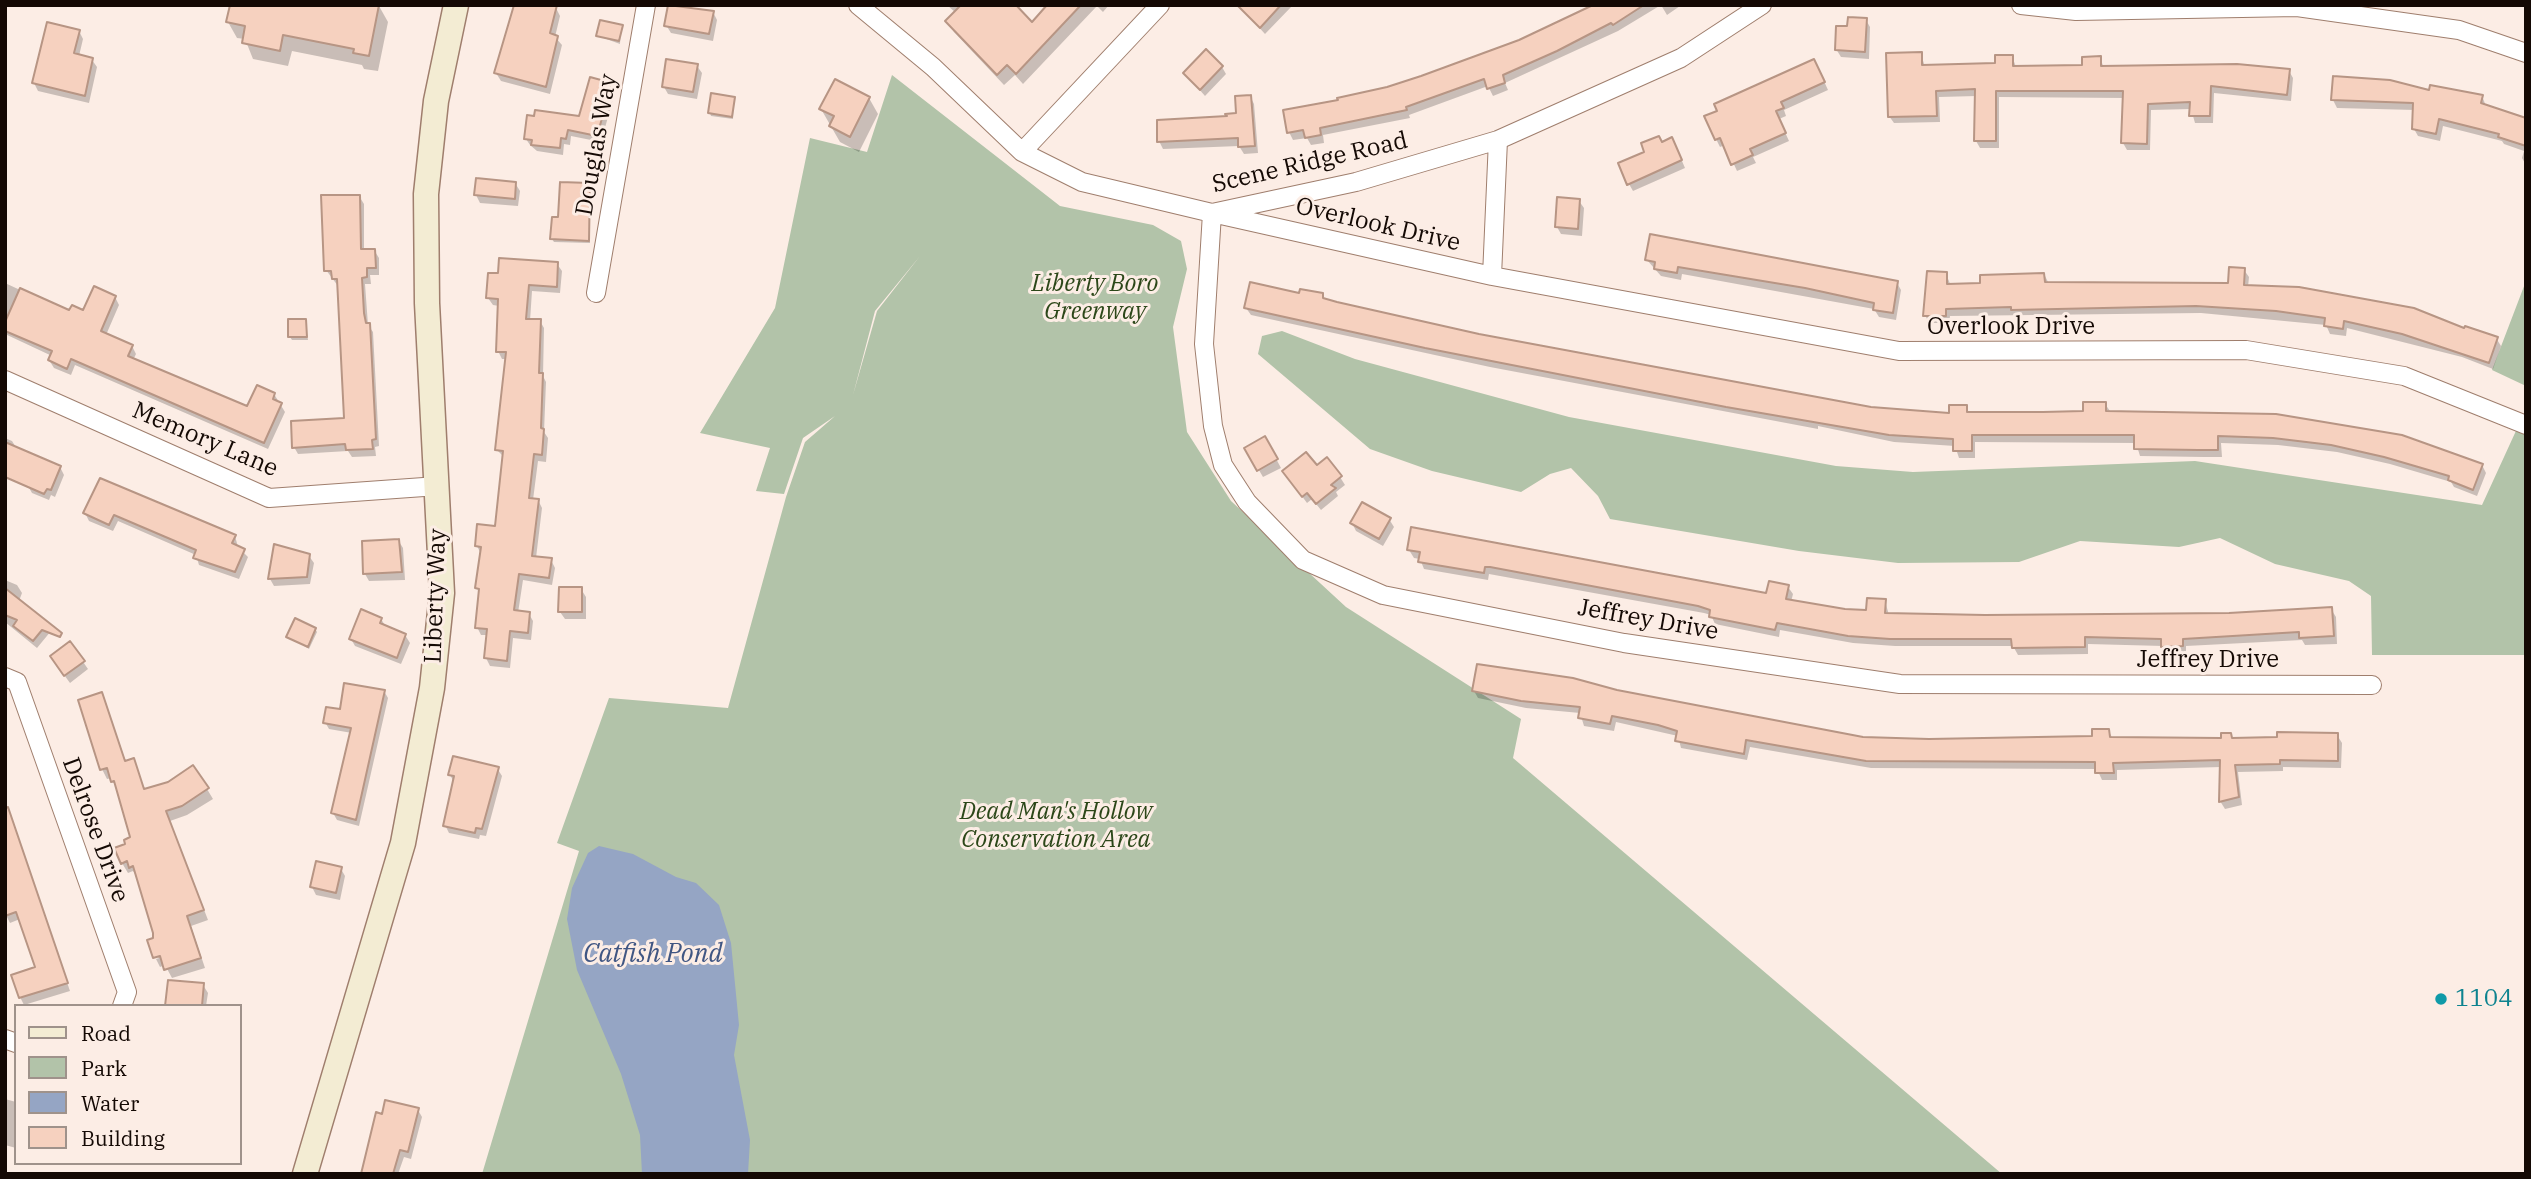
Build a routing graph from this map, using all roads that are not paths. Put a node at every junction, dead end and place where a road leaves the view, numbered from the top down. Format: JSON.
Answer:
{"nodes":[{"id":1,"x":457,"y":5,"type":"edge"},
{"id":2,"x":646,"y":5,"type":"edge"},
{"id":3,"x":858,"y":5,"type":"edge"},
{"id":4,"x":1160,"y":5,"type":"edge"},
{"id":5,"x":1762,"y":5,"type":"edge"},
{"id":6,"x":2021,"y":5,"type":"edge"},
{"id":7,"x":2526,"y":53,"type":"edge"},
{"id":8,"x":1498,"y":140,"type":"junction"},
{"id":9,"x":1022,"y":152,"type":"junction"},
{"id":10,"x":1212,"y":213,"type":"junction"},
{"id":11,"x":1492,"y":276,"type":"junction"},
{"id":12,"x":596,"y":293,"type":"dead end"},
{"id":13,"x":5,"y":380,"type":"edge"},
{"id":14,"x":2526,"y":425,"type":"edge"},
{"id":15,"x":438,"y":486,"type":"junction"},
{"id":16,"x":5,"y":677,"type":"edge"},
{"id":17,"x":2372,"y":685,"type":"dead end"},
{"id":18,"x":123,"y":1004,"type":"edge"},
{"id":19,"x":305,"y":1174,"type":"edge"}],
"edges":[{"from":1,"to":15,"type":"street","name":"Liberty Way"},
{"from":2,"to":12,"type":"street","name":"Douglas Way"},
{"from":3,"to":9,"type":"street","name":"Scene Ridge Road"},
{"from":4,"to":9,"type":"street"},
{"from":5,"to":8,"type":"street","name":"Scene Ridge Road"},
{"from":6,"to":7,"type":"street"},
{"from":8,"to":10,"type":"street","name":"Scene Ridge Road"},
{"from":8,"to":11,"type":"street","name":"Overlook Drive"},
{"from":9,"to":10,"type":"street","name":"Scene Ridge Road"},
{"from":10,"to":11,"type":"street","name":"Overlook Drive"},
{"from":10,"to":17,"type":"street","name":"Jeffrey Drive"},
{"from":11,"to":14,"type":"street","name":"Overlook Drive"},
{"from":13,"to":15,"type":"street","name":"Memory Lane"},
{"from":15,"to":19,"type":"street","name":"Liberty Way"},
{"from":16,"to":18,"type":"street","name":"Delrose Drive"}]}
